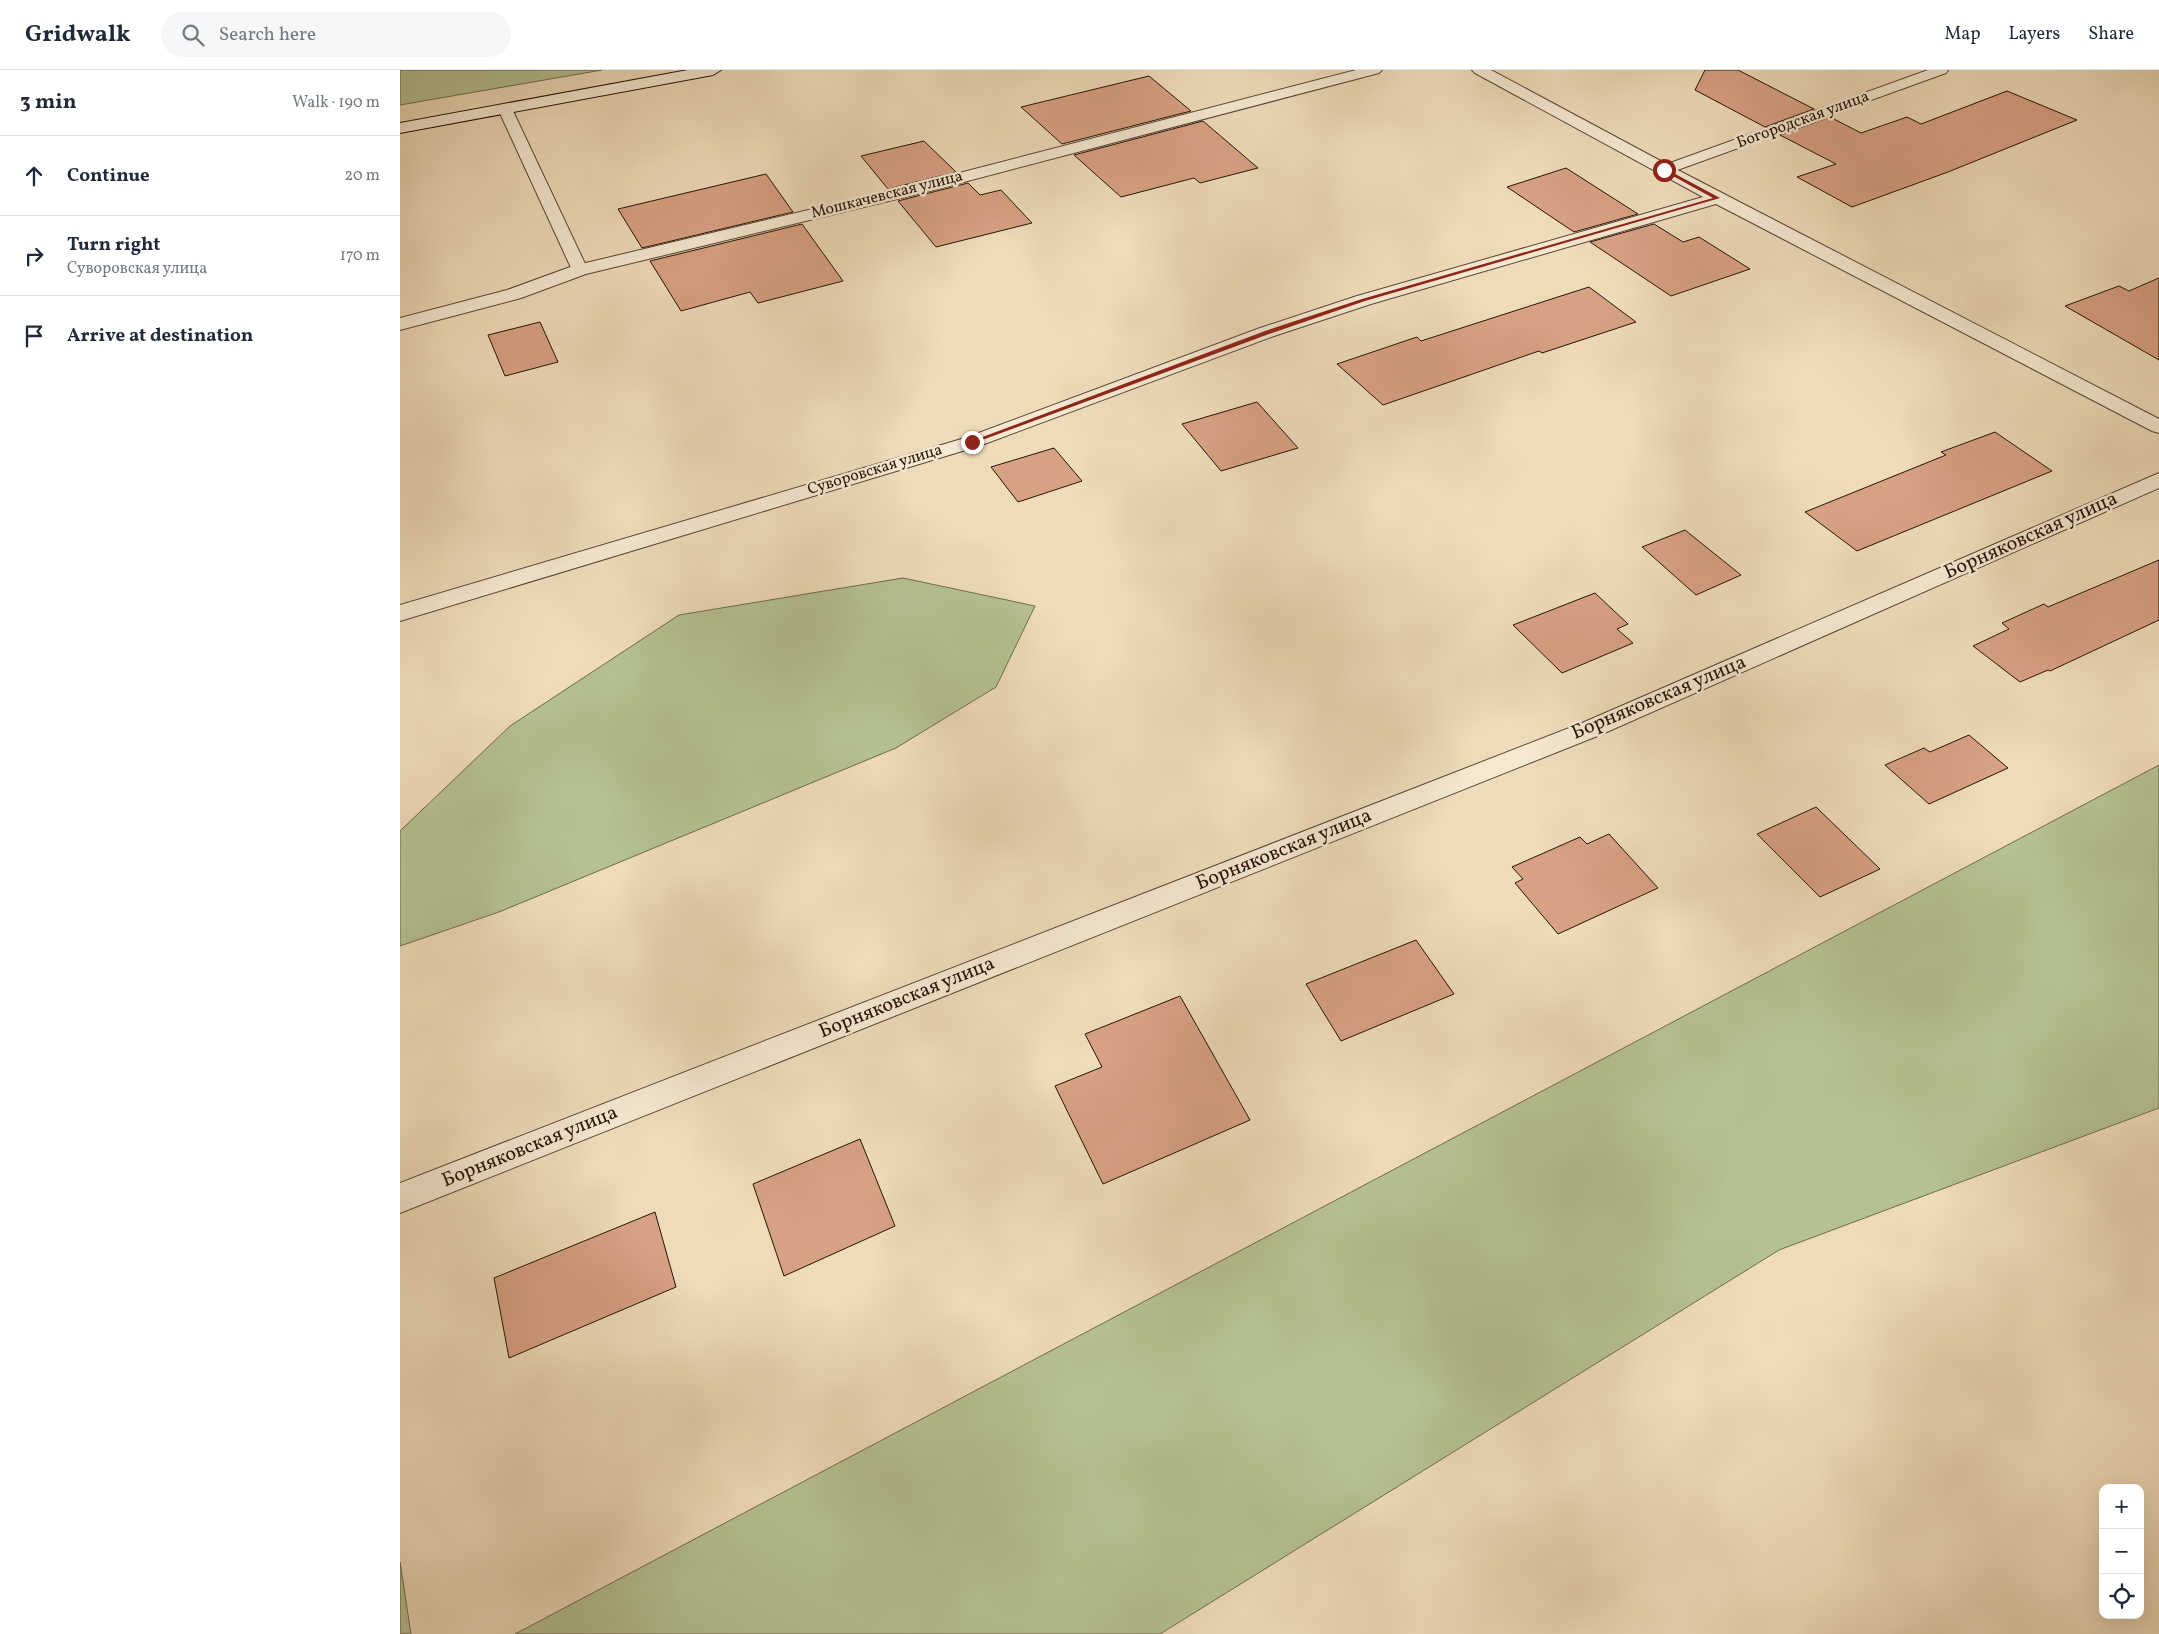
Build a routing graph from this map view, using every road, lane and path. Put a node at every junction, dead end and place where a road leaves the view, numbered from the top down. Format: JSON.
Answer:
{"nodes":[{"id":1,"x":713,"y":70,"type":"edge"},
{"id":2,"x":1374,"y":70,"type":"edge"},
{"id":3,"x":1480,"y":70,"type":"edge"},
{"id":4,"x":1941,"y":70,"type":"edge"},
{"id":5,"x":505,"y":109,"type":"junction"},
{"id":6,"x":400,"y":128,"type":"edge"},
{"id":7,"x":1664,"y":170,"type":"junction"},
{"id":8,"x":1718,"y":198,"type":"junction"},
{"id":9,"x":580,"y":270,"type":"junction"},
{"id":10,"x":400,"y":324,"type":"edge"},
{"id":11,"x":2155,"y":421,"type":"edge"},
{"id":12,"x":2159,"y":480,"type":"edge"},
{"id":13,"x":400,"y":613,"type":"edge"},
{"id":14,"x":400,"y":1198,"type":"edge"}],
"edges":[{"from":1,"to":5,"type":"street"},
{"from":2,"to":9,"type":"street","name":"Мошкачевская улица"},
{"from":3,"to":7,"type":"street"},
{"from":4,"to":7,"type":"lane","name":"Богородская улица"},
{"from":5,"to":6,"type":"street"},
{"from":5,"to":9,"type":"lane"},
{"from":7,"to":8,"type":"street"},
{"from":8,"to":11,"type":"street"},
{"from":8,"to":13,"type":"street","name":"Суворовская улица"},
{"from":9,"to":10,"type":"street","name":"Мошкачевская улица"},
{"from":12,"to":14,"type":"street","name":"Борняковская улица"}]}
